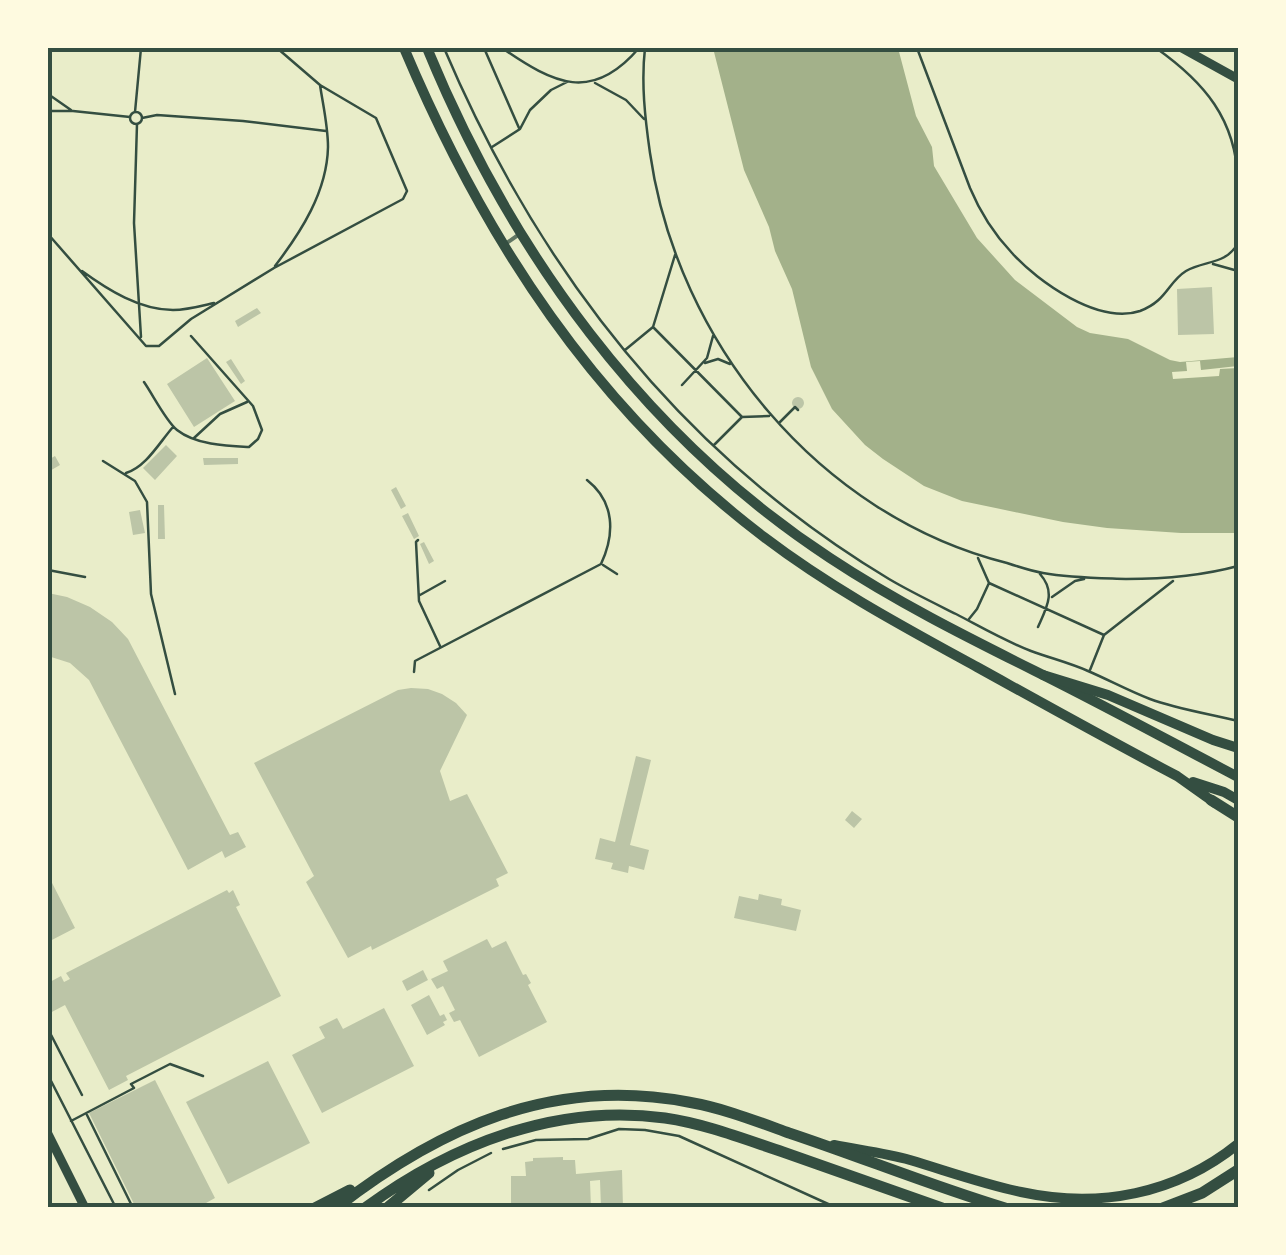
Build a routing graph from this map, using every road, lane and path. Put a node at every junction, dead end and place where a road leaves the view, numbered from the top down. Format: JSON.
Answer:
{"nodes":[{"id":1,"x":141,"y":48,"type":"edge"},
{"id":2,"x":278,"y":48,"type":"edge"},
{"id":3,"x":404,"y":48,"type":"edge"},
{"id":4,"x":427,"y":48,"type":"edge"},
{"id":5,"x":444,"y":48,"type":"edge"},
{"id":6,"x":484,"y":48,"type":"edge"},
{"id":7,"x":502,"y":48,"type":"edge"},
{"id":8,"x":639,"y":48,"type":"edge"},
{"id":9,"x":645,"y":48,"type":"edge"},
{"id":10,"x":917,"y":48,"type":"edge"},
{"id":11,"x":1156,"y":48,"type":"edge"},
{"id":12,"x":1182,"y":48,"type":"edge"},
{"id":13,"x":1238,"y":81,"type":"edge"},
{"id":14,"x":569,"y":82,"type":"junction"},
{"id":15,"x":594,"y":82,"type":"junction"},
{"id":16,"x":320,"y":84,"type":"junction"},
{"id":17,"x":48,"y":94,"type":"edge"},
{"id":18,"x":48,"y":111,"type":"edge"},
{"id":19,"x":73,"y":111,"type":"junction"},
{"id":20,"x":135,"y":112,"type":"junction"},
{"id":21,"x":130,"y":117,"type":"junction"},
{"id":22,"x":142,"y":118,"type":"junction"},
{"id":23,"x":646,"y":122,"type":"junction"},
{"id":24,"x":137,"y":124,"type":"junction"},
{"id":25,"x":520,"y":129,"type":"junction"},
{"id":26,"x":327,"y":131,"type":"junction"},
{"id":27,"x":490,"y":148,"type":"junction"},
{"id":28,"x":1238,"y":181,"type":"edge"},
{"id":29,"x":520,"y":233,"type":"junction"},
{"id":30,"x":48,"y":234,"type":"edge"},
{"id":31,"x":1238,"y":243,"type":"edge"},
{"id":32,"x":503,"y":246,"type":"junction"},
{"id":33,"x":675,"y":253,"type":"junction"},
{"id":34,"x":1212,"y":263,"type":"junction"},
{"id":35,"x":77,"y":268,"type":"junction"},
{"id":36,"x":274,"y":268,"type":"junction"},
{"id":37,"x":1238,"y":271,"type":"edge"},
{"id":38,"x":138,"y":302,"type":"junction"},
{"id":39,"x":216,"y":303,"type":"junction"},
{"id":40,"x":653,"y":327,"type":"junction"},
{"id":41,"x":713,"y":334,"type":"junction"},
{"id":42,"x":191,"y":336,"type":"dead end"},
{"id":43,"x":140,"y":339,"type":"junction"},
{"id":44,"x":623,"y":351,"type":"junction"},
{"id":45,"x":703,"y":364,"type":"junction"},
{"id":46,"x":732,"y":365,"type":"junction"},
{"id":47,"x":696,"y":371,"type":"junction"},
{"id":48,"x":144,"y":382,"type":"dead end"},
{"id":49,"x":682,"y":384,"type":"dead end"},
{"id":50,"x":249,"y":401,"type":"junction"},
{"id":51,"x":798,"y":410,"type":"dead end"},
{"id":52,"x":773,"y":416,"type":"junction"},
{"id":53,"x":742,"y":417,"type":"junction"},
{"id":54,"x":779,"y":423,"type":"junction"},
{"id":55,"x":174,"y":426,"type":"junction"},
{"id":56,"x":194,"y":438,"type":"junction"},
{"id":57,"x":713,"y":446,"type":"junction"},
{"id":58,"x":103,"y":462,"type":"dead end"},
{"id":59,"x":125,"y":473,"type":"junction"},
{"id":60,"x":586,"y":480,"type":"dead end"},
{"id":61,"x":418,"y":540,"type":"dead end"},
{"id":62,"x":978,"y":556,"type":"junction"},
{"id":63,"x":601,"y":564,"type":"junction"},
{"id":64,"x":1238,"y":566,"type":"edge"},
{"id":65,"x":48,"y":570,"type":"edge"},
{"id":66,"x":1040,"y":573,"type":"junction"},
{"id":67,"x":617,"y":574,"type":"dead end"},
{"id":68,"x":84,"y":577,"type":"dead end"},
{"id":69,"x":1089,"y":578,"type":"junction"},
{"id":70,"x":1177,"y":578,"type":"junction"},
{"id":71,"x":446,"y":581,"type":"dead end"},
{"id":72,"x":988,"y":583,"type":"junction"},
{"id":73,"x":418,"y":596,"type":"junction"},
{"id":74,"x":1050,"y":598,"type":"junction"},
{"id":75,"x":1046,"y":609,"type":"junction"},
{"id":76,"x":968,"y":620,"type":"junction"},
{"id":77,"x":1038,"y":627,"type":"dead end"},
{"id":78,"x":1104,"y":635,"type":"junction"},
{"id":79,"x":441,"y":648,"type":"junction"},
{"id":80,"x":1090,"y":671,"type":"junction"},
{"id":81,"x":414,"y":672,"type":"dead end"},
{"id":82,"x":1043,"y":675,"type":"junction"},
{"id":83,"x":175,"y":694,"type":"dead end"},
{"id":84,"x":1238,"y":721,"type":"edge"},
{"id":85,"x":1238,"y":748,"type":"edge"},
{"id":86,"x":1238,"y":777,"type":"edge"},
{"id":87,"x":1182,"y":779,"type":"junction"},
{"id":88,"x":1211,"y":800,"type":"junction"},
{"id":89,"x":1238,"y":800,"type":"edge"},
{"id":90,"x":1238,"y":817,"type":"edge"},
{"id":91,"x":1238,"y":825,"type":"edge"},
{"id":92,"x":48,"y":1029,"type":"edge"},
{"id":93,"x":48,"y":1074,"type":"edge"},
{"id":94,"x":203,"y":1076,"type":"dead end"},
{"id":95,"x":82,"y":1095,"type":"dead end"},
{"id":96,"x":86,"y":1114,"type":"junction"},
{"id":97,"x":70,"y":1121,"type":"junction"},
{"id":98,"x":48,"y":1134,"type":"edge"},
{"id":99,"x":809,"y":1140,"type":"junction"},
{"id":100,"x":1238,"y":1144,"type":"edge"},
{"id":101,"x":448,"y":1158,"type":"junction"},
{"id":102,"x":1238,"y":1170,"type":"edge"},
{"id":103,"x":381,"y":1175,"type":"junction"},
{"id":104,"x":423,"y":1195,"type":"dead end"},
{"id":105,"x":85,"y":1208,"type":"edge"},
{"id":106,"x":116,"y":1208,"type":"edge"},
{"id":107,"x":133,"y":1208,"type":"edge"},
{"id":108,"x":315,"y":1208,"type":"edge"},
{"id":109,"x":336,"y":1208,"type":"edge"},
{"id":110,"x":365,"y":1208,"type":"edge"},
{"id":111,"x":387,"y":1208,"type":"edge"},
{"id":112,"x":837,"y":1208,"type":"edge"},
{"id":113,"x":942,"y":1208,"type":"edge"},
{"id":114,"x":1004,"y":1208,"type":"edge"},
{"id":115,"x":1163,"y":1208,"type":"edge"}],
"edges":[{"from":1,"to":20,"type":"path"},
{"from":2,"to":16,"type":"path"},
{"from":3,"to":32,"type":"main road"},
{"from":4,"to":29,"type":"main road"},
{"from":5,"to":27,"type":"path"},
{"from":6,"to":25,"type":"path"},
{"from":7,"to":14,"type":"path"},
{"from":8,"to":15,"type":"path"},
{"from":9,"to":23,"type":"path"},
{"from":10,"to":34,"type":"path"},
{"from":11,"to":28,"type":"path"},
{"from":12,"to":13,"type":"main road"},
{"from":14,"to":15,"type":"path"},
{"from":14,"to":25,"type":"path"},
{"from":15,"to":23,"type":"path"},
{"from":16,"to":26,"type":"path"},
{"from":16,"to":36,"type":"path"},
{"from":17,"to":19,"type":"path"},
{"from":18,"to":19,"type":"path"},
{"from":19,"to":21,"type":"path"},
{"from":20,"to":21,"type":"path"},
{"from":20,"to":22,"type":"path"},
{"from":21,"to":24,"type":"path"},
{"from":22,"to":24,"type":"path"},
{"from":22,"to":26,"type":"path"},
{"from":23,"to":33,"type":"path"},
{"from":24,"to":38,"type":"path"},
{"from":25,"to":27,"type":"path"},
{"from":26,"to":36,"type":"path"},
{"from":27,"to":44,"type":"path"},
{"from":29,"to":32,"type":"lane"},
{"from":29,"to":82,"type":"main road"},
{"from":30,"to":35,"type":"path"},
{"from":31,"to":34,"type":"path"},
{"from":32,"to":87,"type":"main road"},
{"from":33,"to":40,"type":"path"},
{"from":33,"to":41,"type":"path"},
{"from":34,"to":37,"type":"path"},
{"from":35,"to":38,"type":"path"},
{"from":35,"to":43,"type":"path"},
{"from":36,"to":39,"type":"path"},
{"from":38,"to":39,"type":"path"},
{"from":38,"to":43,"type":"path"},
{"from":39,"to":43,"type":"path"},
{"from":40,"to":44,"type":"path"},
{"from":40,"to":47,"type":"path"},
{"from":41,"to":45,"type":"path"},
{"from":41,"to":46,"type":"path"},
{"from":42,"to":50,"type":"path"},
{"from":44,"to":57,"type":"path"},
{"from":45,"to":46,"type":"path"},
{"from":45,"to":47,"type":"path"},
{"from":46,"to":52,"type":"path"},
{"from":47,"to":49,"type":"path"},
{"from":47,"to":53,"type":"path"},
{"from":48,"to":55,"type":"path"},
{"from":50,"to":56,"type":"path"},
{"from":50,"to":56,"type":"path"},
{"from":51,"to":54,"type":"path"},
{"from":52,"to":53,"type":"path"},
{"from":52,"to":54,"type":"path"},
{"from":53,"to":57,"type":"path"},
{"from":54,"to":62,"type":"path"},
{"from":55,"to":56,"type":"path"},
{"from":55,"to":59,"type":"path"},
{"from":57,"to":76,"type":"path"},
{"from":58,"to":59,"type":"path"},
{"from":59,"to":83,"type":"path"},
{"from":60,"to":63,"type":"path"},
{"from":61,"to":73,"type":"path"},
{"from":62,"to":66,"type":"path"},
{"from":62,"to":72,"type":"path"},
{"from":63,"to":67,"type":"path"},
{"from":63,"to":79,"type":"path"},
{"from":64,"to":70,"type":"path"},
{"from":65,"to":68,"type":"path"},
{"from":66,"to":69,"type":"path"},
{"from":66,"to":74,"type":"path"},
{"from":69,"to":70,"type":"path"},
{"from":69,"to":74,"type":"path"},
{"from":70,"to":78,"type":"path"},
{"from":71,"to":73,"type":"path"},
{"from":72,"to":75,"type":"path"},
{"from":72,"to":76,"type":"path"},
{"from":73,"to":79,"type":"path"},
{"from":74,"to":75,"type":"path"},
{"from":75,"to":77,"type":"path"},
{"from":75,"to":78,"type":"path"},
{"from":76,"to":80,"type":"path"},
{"from":78,"to":80,"type":"path"},
{"from":79,"to":81,"type":"path"},
{"from":80,"to":84,"type":"path"},
{"from":82,"to":85,"type":"main road"},
{"from":82,"to":86,"type":"main road"},
{"from":87,"to":88,"type":"main road"},
{"from":87,"to":89,"type":"main road"},
{"from":88,"to":90,"type":"highway"},
{"from":88,"to":91,"type":"main road"},
{"from":92,"to":95,"type":"path"},
{"from":93,"to":97,"type":"path"},
{"from":94,"to":96,"type":"path"},
{"from":96,"to":97,"type":"path"},
{"from":96,"to":107,"type":"path"},
{"from":97,"to":106,"type":"path"},
{"from":98,"to":105,"type":"main road"},
{"from":99,"to":100,"type":"main road"},
{"from":99,"to":103,"type":"highway"},
{"from":99,"to":114,"type":"highway"},
{"from":101,"to":110,"type":"highway"},
{"from":101,"to":111,"type":"highway"},
{"from":101,"to":113,"type":"highway"},
{"from":102,"to":115,"type":"highway"},
{"from":103,"to":108,"type":"highway"},
{"from":103,"to":109,"type":"highway"},
{"from":104,"to":112,"type":"path"}]}
